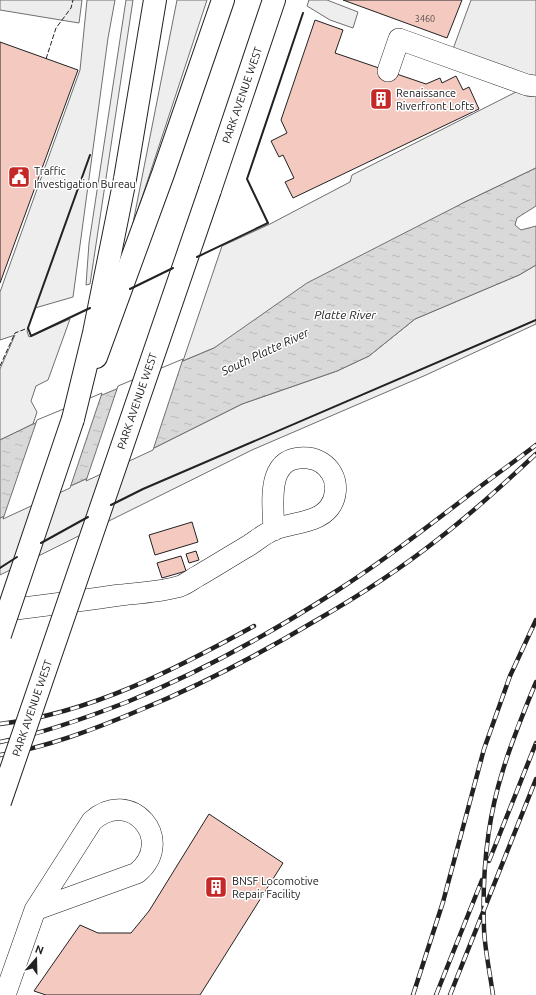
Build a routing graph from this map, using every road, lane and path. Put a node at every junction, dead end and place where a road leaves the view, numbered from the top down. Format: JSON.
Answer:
{"nodes":[{"id":1,"x":155,"y":0,"type":"edge"},
{"id":2,"x":223,"y":0,"type":"edge"},
{"id":3,"x":274,"y":0,"type":"edge"},
{"id":4,"x":388,"y":71,"type":"dead end"},
{"id":5,"x":536,"y":86,"type":"edge"},
{"id":6,"x":73,"y":419,"type":"junction"},
{"id":7,"x":274,"y":530,"type":"dead end"},
{"id":8,"x":0,"y":612,"type":"edge"},
{"id":9,"x":0,"y":635,"type":"edge"},
{"id":10,"x":0,"y":802,"type":"edge"},
{"id":11,"x":35,"y":910,"type":"junction"},
{"id":12,"x":9,"y":994,"type":"edge"}],
"edges":[{"from":1,"to":6,"type":"main road"},
{"from":2,"to":6,"type":"main road"},
{"from":3,"to":10,"type":"main road","name":"PARK AVENUE WEST","bridge":true},
{"from":4,"to":5,"type":"lane"},
{"from":6,"to":9,"type":"main road","bridge":true},
{"from":7,"to":8,"type":"lane"},
{"from":11,"to":11,"type":"lane"},
{"from":11,"to":12,"type":"lane"}]}
